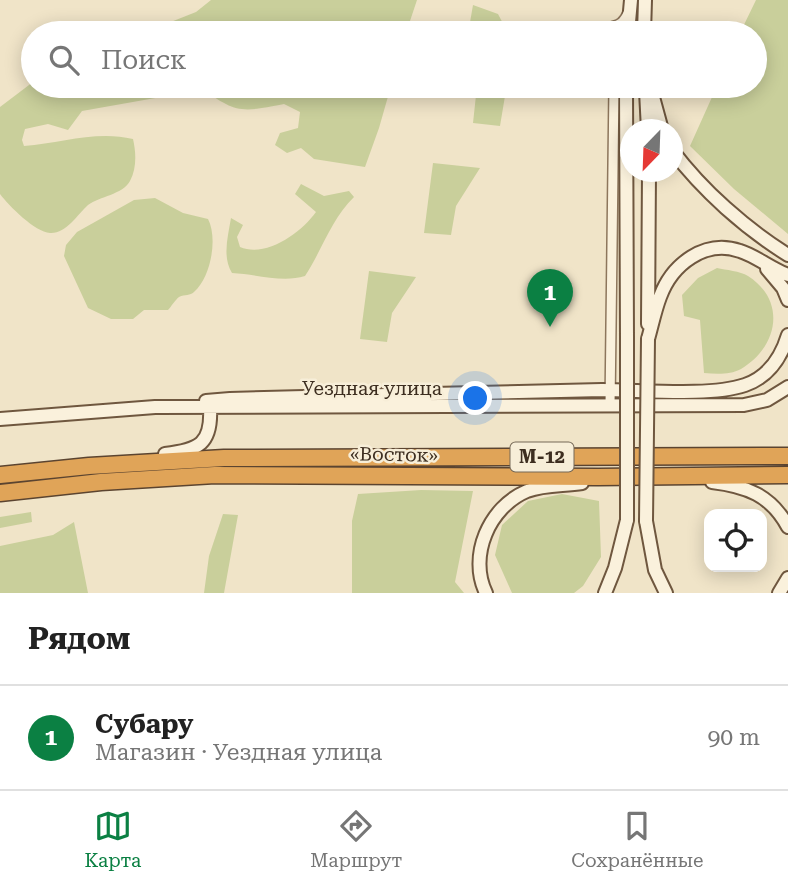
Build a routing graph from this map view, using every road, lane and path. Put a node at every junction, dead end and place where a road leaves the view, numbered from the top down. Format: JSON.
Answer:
{"nodes":[{"id":1,"x":645,"y":0,"type":"edge"},
{"id":2,"x":644,"y":21,"type":"edge"},
{"id":3,"x":614,"y":98,"type":"edge"},
{"id":4,"x":626,"y":98,"type":"edge"},
{"id":5,"x":648,"y":98,"type":"edge"},
{"id":6,"x":652,"y":98,"type":"edge"},
{"id":7,"x":648,"y":119,"type":"edge"},
{"id":8,"x":658,"y":119,"type":"edge"},
{"id":9,"x":683,"y":164,"type":"edge"},
{"id":10,"x":649,"y":182,"type":"edge"},
{"id":11,"x":788,"y":255,"type":"edge"},
{"id":12,"x":762,"y":264,"type":"junction"},
{"id":13,"x":788,"y":275,"type":"edge"},
{"id":14,"x":788,"y":300,"type":"edge"},
{"id":15,"x":788,"y":335,"type":"edge"},
{"id":16,"x":648,"y":339,"type":"junction"},
{"id":17,"x":788,"y":387,"type":"edge"},
{"id":18,"x":610,"y":390,"type":"junction"},
{"id":19,"x":210,"y":404,"type":"junction"},
{"id":20,"x":610,"y":406,"type":"junction"},
{"id":21,"x":0,"y":419,"type":"edge"},
{"id":22,"x":788,"y":456,"type":"edge"},
{"id":23,"x":116,"y":464,"type":"junction"},
{"id":24,"x":0,"y":475,"type":"edge"},
{"id":25,"x":680,"y":475,"type":"junction"},
{"id":26,"x":788,"y":475,"type":"edge"},
{"id":27,"x":598,"y":477,"type":"junction"},
{"id":28,"x":0,"y":493,"type":"edge"},
{"id":29,"x":788,"y":527,"type":"edge"},
{"id":30,"x":788,"y":578,"type":"edge"},
{"id":31,"x":486,"y":593,"type":"edge"},
{"id":32,"x":605,"y":593,"type":"edge"},
{"id":33,"x":666,"y":593,"type":"edge"},
{"id":34,"x":779,"y":593,"type":"edge"}],
"edges":[{"from":1,"to":2,"type":"street"},
{"from":3,"to":18,"type":"street"},
{"from":4,"to":32,"type":"street","bridge":true},
{"from":5,"to":7,"type":"street"},
{"from":6,"to":8,"type":"street"},
{"from":9,"to":11,"type":"street"},
{"from":10,"to":16,"type":"street"},
{"from":12,"to":13,"type":"street"},
{"from":12,"to":14,"type":"street"},
{"from":12,"to":16,"type":"street"},
{"from":15,"to":18,"type":"street","name":"Уездная улица"},
{"from":16,"to":33,"type":"street","bridge":true},
{"from":17,"to":20,"type":"street","name":"Уездная улица"},
{"from":18,"to":19,"type":"street","name":"Уездная улица"},
{"from":18,"to":20,"type":"street"},
{"from":19,"to":20,"type":"street","name":"Уездная улица"},
{"from":19,"to":21,"type":"street","name":"Уездная улица"},
{"from":19,"to":23,"type":"street"},
{"from":22,"to":23,"type":"highway","name":"«Восток»","number":"М-12"},
{"from":23,"to":24,"type":"highway","name":"«Восток»","number":"М-12"},
{"from":25,"to":26,"type":"highway","name":"«Восток»","number":"М-12"},
{"from":25,"to":27,"type":"highway","name":"«Восток»","number":"М-12"},
{"from":25,"to":29,"type":"street"},
{"from":27,"to":28,"type":"highway","name":"«Восток»","number":"М-12"},
{"from":27,"to":31,"type":"street"},
{"from":30,"to":34,"type":"street"}]}
